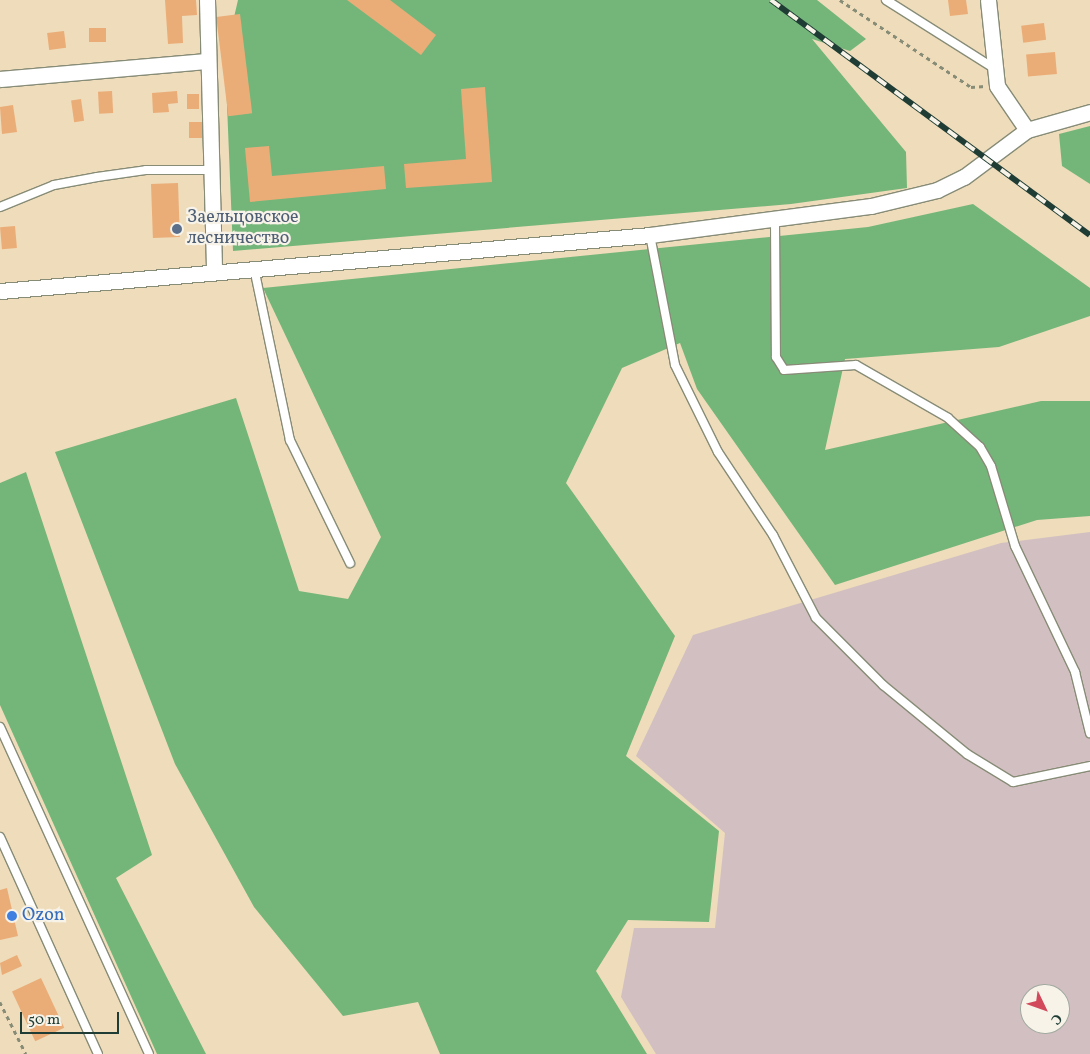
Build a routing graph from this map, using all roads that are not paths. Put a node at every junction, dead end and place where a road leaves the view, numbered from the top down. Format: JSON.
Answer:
{"nodes":[{"id":1,"x":207,"y":0,"type":"edge"},
{"id":2,"x":886,"y":0,"type":"edge"},
{"id":3,"x":988,"y":0,"type":"edge"},
{"id":4,"x":207,"y":61,"type":"junction"},
{"id":5,"x":995,"y":69,"type":"junction"},
{"id":6,"x":0,"y":80,"type":"edge"},
{"id":7,"x":1090,"y":112,"type":"edge"},
{"id":8,"x":1027,"y":130,"type":"junction"},
{"id":9,"x":210,"y":170,"type":"junction"},
{"id":10,"x":0,"y":207,"type":"edge"},
{"id":11,"x":775,"y":221,"type":"junction"},
{"id":12,"x":650,"y":235,"type":"junction"},
{"id":13,"x":254,"y":268,"type":"junction"},
{"id":14,"x":214,"y":272,"type":"junction"},
{"id":15,"x":0,"y":291,"type":"edge"},
{"id":16,"x":350,"y":563,"type":"dead end"},
{"id":17,"x":0,"y":727,"type":"edge"},
{"id":18,"x":1090,"y":733,"type":"edge"},
{"id":19,"x":8,"y":745,"type":"junction"},
{"id":20,"x":0,"y":749,"type":"edge"},
{"id":21,"x":1090,"y":766,"type":"edge"},
{"id":22,"x":0,"y":837,"type":"edge"},
{"id":23,"x":98,"y":1054,"type":"edge"},
{"id":24,"x":149,"y":1054,"type":"edge"}],
"edges":[{"from":1,"to":4,"type":"street"},
{"from":2,"to":5,"type":"lane"},
{"from":3,"to":5,"type":"street"},
{"from":4,"to":6,"type":"street"},
{"from":4,"to":9,"type":"street"},
{"from":5,"to":8,"type":"street"},
{"from":7,"to":8,"type":"street"},
{"from":8,"to":11,"type":"street"},
{"from":9,"to":10,"type":"lane"},
{"from":9,"to":14,"type":"street"},
{"from":11,"to":12,"type":"street"},
{"from":11,"to":18,"type":"lane"},
{"from":12,"to":13,"type":"street"},
{"from":12,"to":21,"type":"lane"},
{"from":13,"to":14,"type":"street"},
{"from":13,"to":16,"type":"lane"},
{"from":14,"to":15,"type":"street"},
{"from":17,"to":19,"type":"lane"},
{"from":19,"to":20,"type":"lane"},
{"from":19,"to":24,"type":"lane"},
{"from":22,"to":23,"type":"lane"}]}
